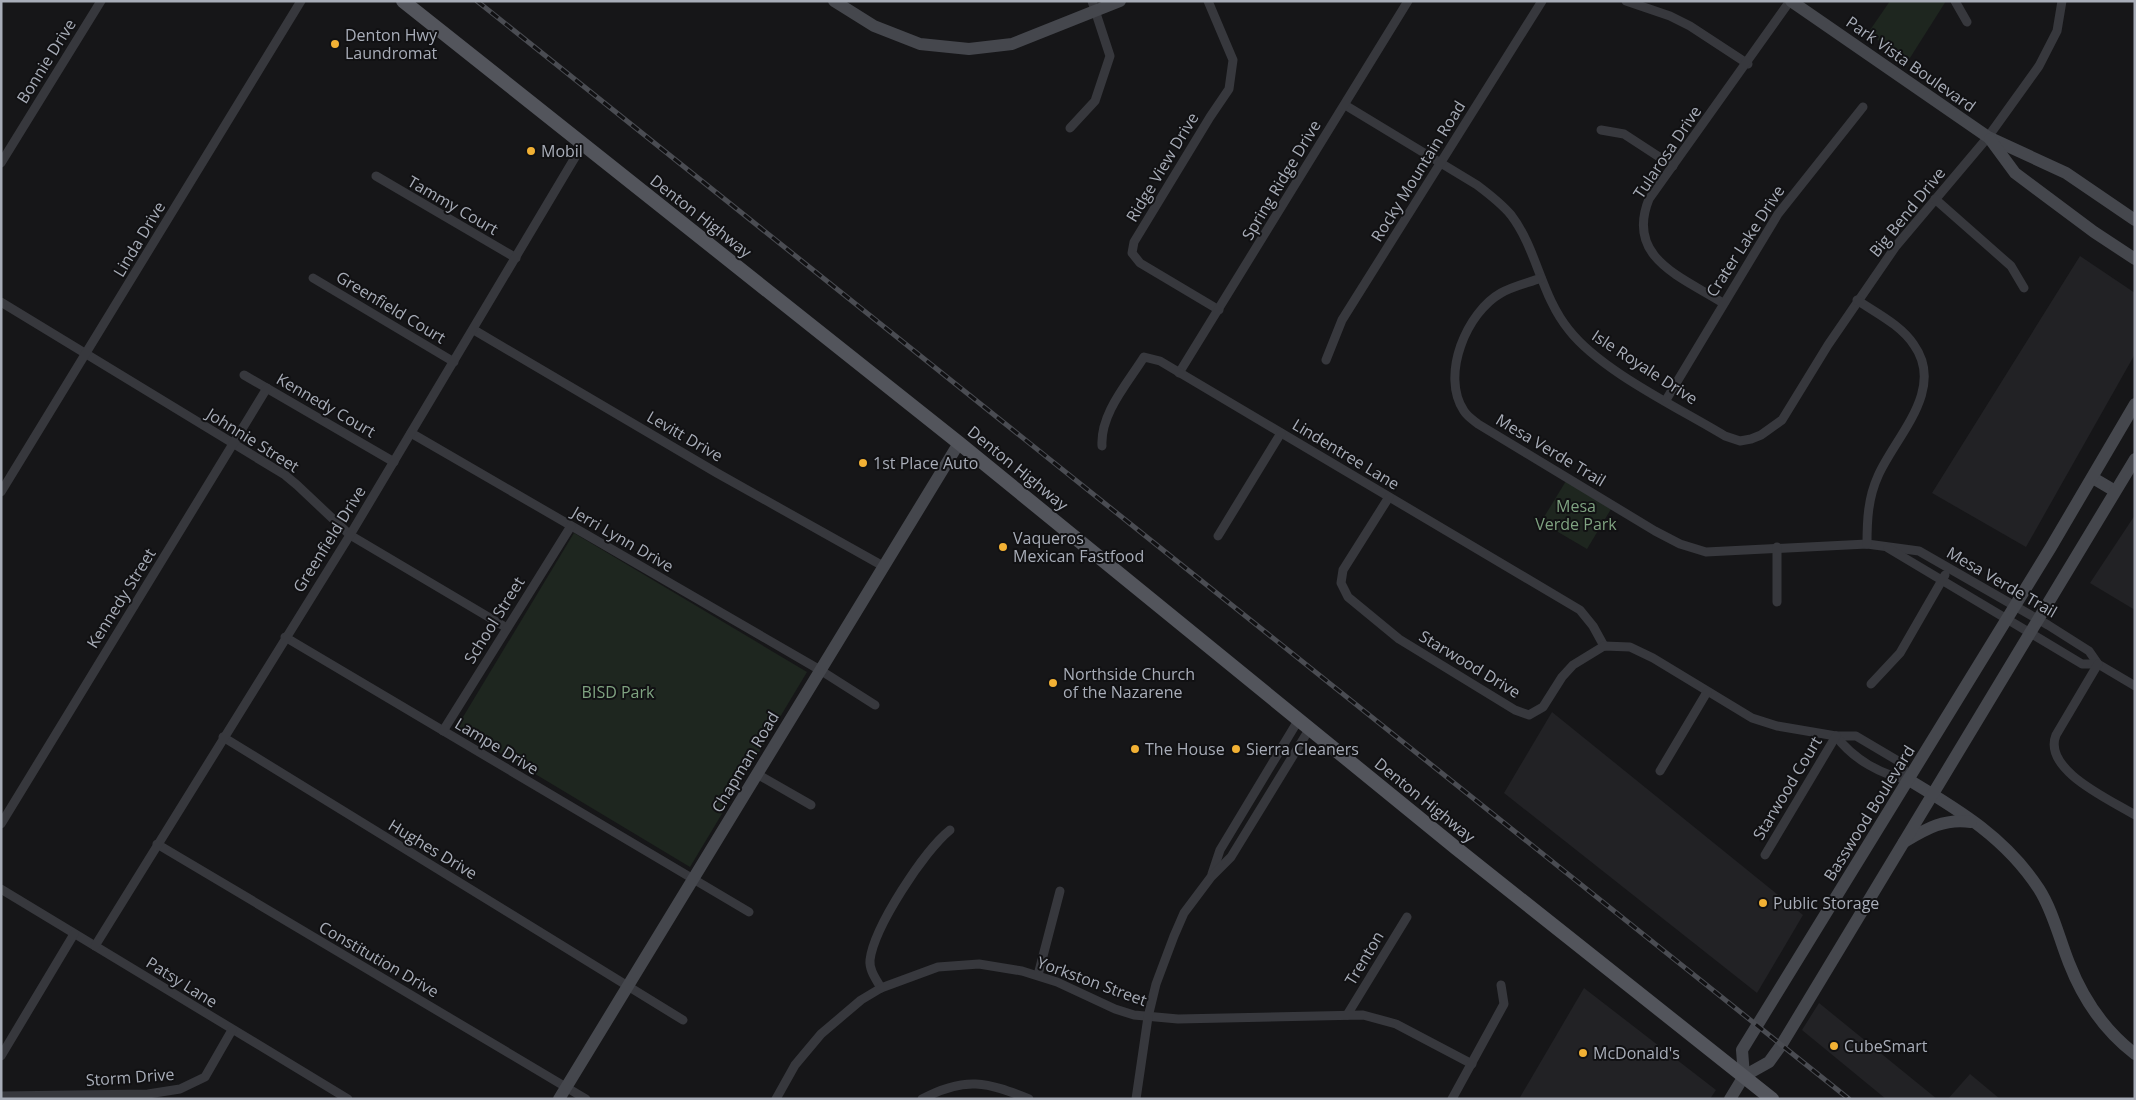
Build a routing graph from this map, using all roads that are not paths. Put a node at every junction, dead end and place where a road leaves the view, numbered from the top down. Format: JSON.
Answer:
{"nodes":[{"id":1,"x":101,"y":1,"type":"edge"},
{"id":2,"x":302,"y":1,"type":"edge"},
{"id":3,"x":403,"y":1,"type":"edge"},
{"id":4,"x":834,"y":1,"type":"edge"},
{"id":5,"x":1120,"y":1,"type":"edge"},
{"id":6,"x":1208,"y":1,"type":"edge"},
{"id":7,"x":1397,"y":1,"type":"edge"},
{"id":8,"x":1542,"y":1,"type":"edge"},
{"id":9,"x":1626,"y":1,"type":"edge"},
{"id":10,"x":1791,"y":1,"type":"edge"},
{"id":11,"x":1956,"y":1,"type":"edge"},
{"id":12,"x":2062,"y":1,"type":"edge"},
{"id":13,"x":1407,"y":4,"type":"edge"},
{"id":14,"x":1094,"y":6,"type":"edge"},
{"id":15,"x":1967,"y":22,"type":"dead end"},
{"id":16,"x":1748,"y":64,"type":"junction"},
{"id":17,"x":1345,"y":105,"type":"junction"},
{"id":18,"x":1863,"y":107,"type":"dead end"},
{"id":19,"x":1070,"y":128,"type":"dead end"},
{"id":20,"x":1601,"y":130,"type":"dead end"},
{"id":21,"x":1988,"y":137,"type":"junction"},
{"id":22,"x":583,"y":144,"type":"junction"},
{"id":23,"x":1,"y":163,"type":"edge"},
{"id":24,"x":1441,"y":163,"type":"junction"},
{"id":25,"x":1673,"y":166,"type":"junction"},
{"id":26,"x":376,"y":176,"type":"dead end"},
{"id":27,"x":1935,"y":199,"type":"junction"},
{"id":28,"x":2135,"y":220,"type":"edge"},
{"id":29,"x":516,"y":258,"type":"junction"},
{"id":30,"x":2135,"y":259,"type":"edge"},
{"id":31,"x":313,"y":278,"type":"dead end"},
{"id":32,"x":1541,"y":278,"type":"junction"},
{"id":33,"x":2024,"y":288,"type":"dead end"},
{"id":34,"x":1857,"y":300,"type":"junction"},
{"id":35,"x":1,"y":302,"type":"edge"},
{"id":36,"x":1723,"y":303,"type":"junction"},
{"id":37,"x":1219,"y":310,"type":"junction"},
{"id":38,"x":474,"y":330,"type":"junction"},
{"id":39,"x":87,"y":354,"type":"junction"},
{"id":40,"x":1326,"y":360,"type":"dead end"},
{"id":41,"x":454,"y":362,"type":"junction"},
{"id":42,"x":1179,"y":373,"type":"junction"},
{"id":43,"x":244,"y":374,"type":"dead end"},
{"id":44,"x":267,"y":388,"type":"junction"},
{"id":45,"x":1666,"y":400,"type":"junction"},
{"id":46,"x":2135,"y":404,"type":"edge"},
{"id":47,"x":412,"y":433,"type":"junction"},
{"id":48,"x":1281,"y":433,"type":"junction"},
{"id":49,"x":1762,"y":435,"type":"joint"},
{"id":50,"x":959,"y":443,"type":"junction"},
{"id":51,"x":232,"y":445,"type":"junction"},
{"id":52,"x":1102,"y":446,"type":"dead end"},
{"id":53,"x":2135,"y":459,"type":"edge"},
{"id":54,"x":394,"y":462,"type":"junction"},
{"id":55,"x":2093,"y":478,"type":"junction"},
{"id":56,"x":2115,"y":491,"type":"junction"},
{"id":57,"x":1,"y":492,"type":"edge"},
{"id":58,"x":1388,"y":497,"type":"junction"},
{"id":59,"x":571,"y":526,"type":"junction"},
{"id":60,"x":350,"y":535,"type":"junction"},
{"id":61,"x":1218,"y":536,"type":"dead end"},
{"id":62,"x":1867,"y":544,"type":"junction"},
{"id":63,"x":1882,"y":545,"type":"junction"},
{"id":64,"x":1777,"y":547,"type":"junction"},
{"id":65,"x":883,"y":566,"type":"junction"},
{"id":66,"x":1950,"y":569,"type":"junction"},
{"id":67,"x":1942,"y":580,"type":"junction"},
{"id":68,"x":1777,"y":602,"type":"dead end"},
{"id":69,"x":2014,"y":606,"type":"junction"},
{"id":70,"x":2007,"y":619,"type":"junction"},
{"id":71,"x":2038,"y":619,"type":"junction"},
{"id":72,"x":507,"y":628,"type":"junction"},
{"id":73,"x":2029,"y":633,"type":"junction"},
{"id":74,"x":285,"y":637,"type":"junction"},
{"id":75,"x":1604,"y":646,"type":"junction"},
{"id":76,"x":2098,"y":664,"type":"junction"},
{"id":77,"x":820,"y":670,"type":"junction"},
{"id":78,"x":1871,"y":684,"type":"dead end"},
{"id":79,"x":2135,"y":686,"type":"edge"},
{"id":80,"x":1707,"y":692,"type":"junction"},
{"id":81,"x":876,"y":705,"type":"dead end"},
{"id":82,"x":1305,"y":723,"type":"junction"},
{"id":83,"x":442,"y":730,"type":"junction"},
{"id":84,"x":1836,"y":736,"type":"junction"},
{"id":85,"x":223,"y":737,"type":"junction"},
{"id":86,"x":1660,"y":770,"type":"dead end"},
{"id":87,"x":757,"y":774,"type":"junction"},
{"id":88,"x":1909,"y":780,"type":"junction"},
{"id":89,"x":1932,"y":794,"type":"junction"},
{"id":90,"x":1250,"y":801,"type":"junction"},
{"id":91,"x":811,"y":805,"type":"dead end"},
{"id":92,"x":1261,"y":808,"type":"junction"},
{"id":93,"x":2135,"y":815,"type":"edge"},
{"id":94,"x":1975,"y":822,"type":"junction"},
{"id":95,"x":1,"y":824,"type":"edge"},
{"id":96,"x":950,"y":830,"type":"dead end"},
{"id":97,"x":1902,"y":843,"type":"junction"},
{"id":98,"x":157,"y":844,"type":"junction"},
{"id":99,"x":1765,"y":855,"type":"dead end"},
{"id":100,"x":1211,"y":877,"type":"junction"},
{"id":101,"x":692,"y":880,"type":"junction"},
{"id":102,"x":1,"y":890,"type":"edge"},
{"id":103,"x":1060,"y":891,"type":"dead end"},
{"id":104,"x":750,"y":912,"type":"dead end"},
{"id":105,"x":1406,"y":917,"type":"dead end"},
{"id":106,"x":74,"y":934,"type":"junction"},
{"id":107,"x":95,"y":946,"type":"junction"},
{"id":108,"x":1038,"y":975,"type":"junction"},
{"id":109,"x":628,"y":985,"type":"junction"},
{"id":110,"x":1501,"y":985,"type":"dead end"},
{"id":111,"x":881,"y":988,"type":"junction"},
{"id":112,"x":1347,"y":1014,"type":"junction"},
{"id":113,"x":1148,"y":1017,"type":"junction"},
{"id":114,"x":683,"y":1020,"type":"dead end"},
{"id":115,"x":232,"y":1030,"type":"junction"},
{"id":116,"x":2135,"y":1054,"type":"edge"},
{"id":117,"x":1,"y":1056,"type":"edge"},
{"id":118,"x":1472,"y":1064,"type":"junction"},
{"id":119,"x":1744,"y":1076,"type":"junction"},
{"id":120,"x":567,"y":1086,"type":"junction"},
{"id":121,"x":1,"y":1096,"type":"edge"},
{"id":122,"x":348,"y":1099,"type":"edge"},
{"id":123,"x":559,"y":1099,"type":"edge"},
{"id":124,"x":586,"y":1099,"type":"edge"},
{"id":125,"x":776,"y":1099,"type":"edge"},
{"id":126,"x":922,"y":1099,"type":"edge"},
{"id":127,"x":1029,"y":1099,"type":"edge"},
{"id":128,"x":1136,"y":1099,"type":"edge"},
{"id":129,"x":1452,"y":1099,"type":"edge"},
{"id":130,"x":1730,"y":1099,"type":"edge"},
{"id":131,"x":1772,"y":1099,"type":"edge"}],
"edges":[{"from":1,"to":23,"type":"street","name":"Bonnie Drive"},
{"from":2,"to":39,"type":"street","name":"Linda Drive"},
{"from":3,"to":22,"type":"main road","name":"Denton Highway"},
{"from":4,"to":14,"type":"street"},
{"from":5,"to":14,"type":"street"},
{"from":6,"to":37,"type":"street","name":"Ridge View Drive"},
{"from":7,"to":13,"type":"street"},
{"from":8,"to":24,"type":"street","name":"Rocky Mountain Road"},
{"from":9,"to":16,"type":"street"},
{"from":10,"to":16,"type":"street","name":"Tularosa Drive"},
{"from":10,"to":21,"type":"street","name":"Park Vista Boulevard"},
{"from":11,"to":15,"type":"street"},
{"from":12,"to":21,"type":"street","name":"Big Bend Drive"},
{"from":13,"to":17,"type":"street","name":"Spring Ridge Drive"},
{"from":14,"to":19,"type":"street"},
{"from":16,"to":25,"type":"street","name":"Tularosa Drive"},
{"from":17,"to":24,"type":"street","name":"Isle Royale Drive"},
{"from":17,"to":37,"type":"street","name":"Spring Ridge Drive"},
{"from":18,"to":36,"type":"street","name":"Crater Lake Drive"},
{"from":20,"to":25,"type":"street"},
{"from":21,"to":27,"type":"street","name":"Big Bend Drive"},
{"from":21,"to":28,"type":"street","name":"Park Vista Boulevard"},
{"from":21,"to":30,"type":"street","name":"Park Vista Boulevard"},
{"from":22,"to":29,"type":"street","name":"Greenfield Drive"},
{"from":22,"to":50,"type":"main road","name":"Denton Highway"},
{"from":24,"to":32,"type":"street","name":"Isle Royale Drive"},
{"from":24,"to":40,"type":"street","name":"Rocky Mountain Road"},
{"from":25,"to":36,"type":"street","name":"Tularosa Drive"},
{"from":26,"to":29,"type":"street","name":"Tammy Court"},
{"from":27,"to":33,"type":"street"},
{"from":27,"to":34,"type":"street","name":"Big Bend Drive"},
{"from":29,"to":38,"type":"street","name":"Greenfield Drive"},
{"from":31,"to":41,"type":"street","name":"Greenfield Court"},
{"from":32,"to":45,"type":"street","name":"Isle Royale Drive"},
{"from":32,"to":64,"type":"street","name":"Mesa Verde Trail"},
{"from":34,"to":49,"type":"street","name":"Big Bend Drive"},
{"from":34,"to":62,"type":"street"},
{"from":35,"to":39,"type":"street","name":"Johnnie Street"},
{"from":36,"to":45,"type":"street","name":"Crater Lake Drive"},
{"from":37,"to":42,"type":"street","name":"Spring Ridge Drive"},
{"from":38,"to":41,"type":"street","name":"Greenfield Drive"},
{"from":38,"to":65,"type":"street","name":"Levitt Drive"},
{"from":39,"to":51,"type":"street","name":"Johnnie Street"},
{"from":39,"to":57,"type":"street","name":"Linda Drive"},
{"from":41,"to":47,"type":"street","name":"Greenfield Drive"},
{"from":42,"to":48,"type":"street","name":"Lindentree Lane"},
{"from":42,"to":52,"type":"street","name":"Lindentree Lane"},
{"from":43,"to":44,"type":"street","name":"Kennedy Court"},
{"from":44,"to":51,"type":"street","name":"Kennedy Street"},
{"from":44,"to":54,"type":"street","name":"Kennedy Court"},
{"from":45,"to":49,"type":"street","name":"Isle Royale Drive"},
{"from":46,"to":55,"type":"street","name":"Basswood Boulevard"},
{"from":47,"to":54,"type":"street","name":"Greenfield Drive"},
{"from":47,"to":59,"type":"street","name":"Jerri Lynn Drive"},
{"from":48,"to":58,"type":"street","name":"Lindentree Lane"},
{"from":48,"to":61,"type":"street"},
{"from":50,"to":65,"type":"street","name":"Chapman Road"},
{"from":50,"to":82,"type":"main road","name":"Denton Highway"},
{"from":51,"to":60,"type":"street","name":"Johnnie Street"},
{"from":51,"to":95,"type":"street","name":"Kennedy Street"},
{"from":53,"to":56,"type":"street"},
{"from":54,"to":60,"type":"street","name":"Greenfield Drive"},
{"from":55,"to":56,"type":"street"},
{"from":55,"to":69,"type":"street","name":"Basswood Boulevard"},
{"from":56,"to":71,"type":"street"},
{"from":58,"to":75,"type":"street","name":"Lindentree Lane"},
{"from":58,"to":75,"type":"street","name":"Starwood Drive"},
{"from":59,"to":72,"type":"street","name":"School Street"},
{"from":59,"to":77,"type":"street","name":"Jerri Lynn Drive"},
{"from":60,"to":72,"type":"street","name":"Johnnie Street"},
{"from":60,"to":74,"type":"street","name":"Greenfield Drive"},
{"from":62,"to":63,"type":"street","name":"Mesa Verde Trail"},
{"from":62,"to":64,"type":"street","name":"Mesa Verde Trail"},
{"from":63,"to":66,"type":"street","name":"Mesa Verde Trail"},
{"from":63,"to":67,"type":"street","name":"Mesa Verde Trail"},
{"from":64,"to":68,"type":"street"},
{"from":65,"to":77,"type":"street","name":"Chapman Road"},
{"from":66,"to":67,"type":"street"},
{"from":66,"to":69,"type":"street","name":"Mesa Verde Trail"},
{"from":67,"to":70,"type":"street","name":"Mesa Verde Trail"},
{"from":67,"to":78,"type":"street"},
{"from":69,"to":70,"type":"street","name":"Basswood Boulevard"},
{"from":69,"to":71,"type":"street","name":"Mesa Verde Trail"},
{"from":70,"to":73,"type":"street","name":"Mesa Verde Trail"},
{"from":70,"to":88,"type":"street","name":"Basswood Boulevard"},
{"from":71,"to":73,"type":"street"},
{"from":71,"to":76,"type":"street","name":"Mesa Verde Trail"},
{"from":72,"to":83,"type":"street","name":"School Street"},
{"from":73,"to":76,"type":"street","name":"Mesa Verde Trail"},
{"from":73,"to":89,"type":"street"},
{"from":74,"to":83,"type":"street","name":"Lampe Drive"},
{"from":74,"to":85,"type":"street","name":"Greenfield Drive"},
{"from":75,"to":80,"type":"street"},
{"from":76,"to":79,"type":"street","name":"Mesa Verde Trail"},
{"from":76,"to":93,"type":"street"},
{"from":77,"to":81,"type":"street","name":"Jerri Lynn Drive"},
{"from":77,"to":87,"type":"street","name":"Chapman Road"},
{"from":80,"to":84,"type":"street"},
{"from":80,"to":86,"type":"street"},
{"from":82,"to":90,"type":"street"},
{"from":82,"to":92,"type":"street"},
{"from":82,"to":119,"type":"main road","name":"Denton Highway"},
{"from":83,"to":101,"type":"street","name":"Lampe Drive"},
{"from":84,"to":88,"type":"street"},
{"from":84,"to":88,"type":"street"},
{"from":84,"to":99,"type":"street","name":"Starwood Court"},
{"from":85,"to":98,"type":"street","name":"Greenfield Drive"},
{"from":85,"to":109,"type":"street","name":"Hughes Drive"},
{"from":87,"to":91,"type":"street"},
{"from":87,"to":101,"type":"street","name":"Chapman Road"},
{"from":88,"to":89,"type":"street"},
{"from":88,"to":119,"type":"street","name":"Basswood Boulevard"},
{"from":89,"to":94,"type":"street"},
{"from":89,"to":97,"type":"street"},
{"from":90,"to":92,"type":"street"},
{"from":90,"to":100,"type":"street"},
{"from":92,"to":100,"type":"street"},
{"from":94,"to":97,"type":"street"},
{"from":94,"to":116,"type":"street"},
{"from":96,"to":111,"type":"street"},
{"from":97,"to":119,"type":"street"},
{"from":98,"to":107,"type":"street","name":"Greenfield Drive"},
{"from":98,"to":120,"type":"street","name":"Constitution Drive"},
{"from":100,"to":113,"type":"street"},
{"from":101,"to":104,"type":"street","name":"Lampe Drive"},
{"from":101,"to":109,"type":"street","name":"Chapman Road"},
{"from":102,"to":106,"type":"street","name":"Patsy Lane"},
{"from":103,"to":108,"type":"street"},
{"from":105,"to":112,"type":"street","name":"Trenton"},
{"from":106,"to":107,"type":"street","name":"Patsy Lane"},
{"from":106,"to":117,"type":"street"},
{"from":107,"to":115,"type":"street","name":"Patsy Lane"},
{"from":108,"to":111,"type":"street","name":"Yorkston Street"},
{"from":108,"to":113,"type":"street","name":"Yorkston Street"},
{"from":109,"to":114,"type":"street","name":"Hughes Drive"},
{"from":109,"to":120,"type":"street","name":"Chapman Road"},
{"from":110,"to":118,"type":"street"},
{"from":111,"to":125,"type":"street","name":"Yorkston Street"},
{"from":112,"to":113,"type":"street","name":"Yorkston Street"},
{"from":112,"to":118,"type":"street","name":"Yorkston Street"},
{"from":113,"to":128,"type":"street"},
{"from":115,"to":121,"type":"street","name":"Storm Drive"},
{"from":115,"to":122,"type":"street","name":"Patsy Lane"},
{"from":118,"to":129,"type":"street"},
{"from":119,"to":130,"type":"street"},
{"from":119,"to":131,"type":"main road","name":"Denton Highway"},
{"from":120,"to":123,"type":"street","name":"Chapman Road"},
{"from":120,"to":124,"type":"street","name":"Constitution Drive"},
{"from":126,"to":127,"type":"street"}]}
